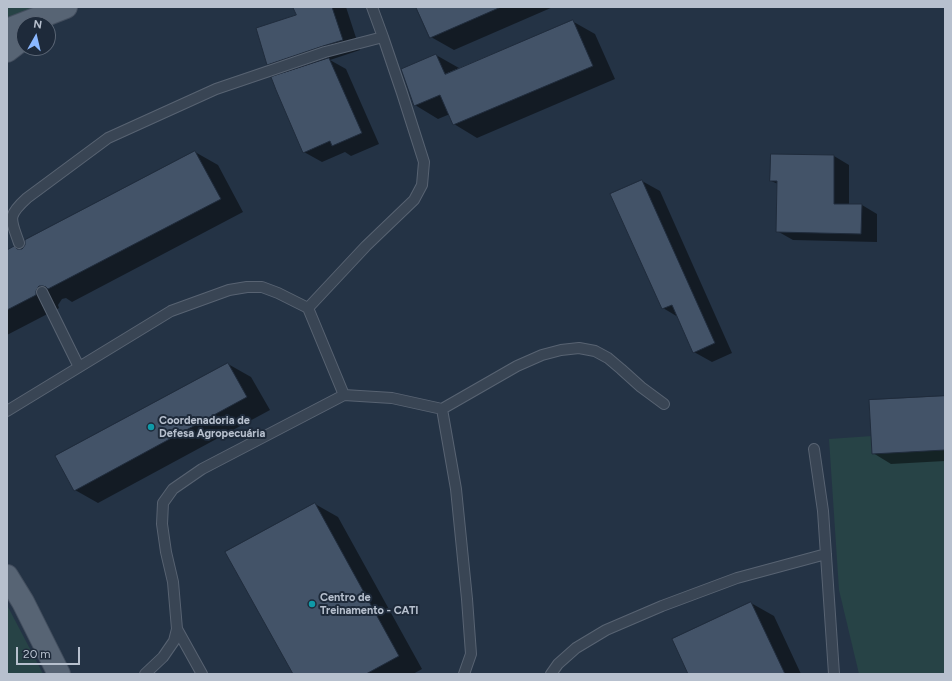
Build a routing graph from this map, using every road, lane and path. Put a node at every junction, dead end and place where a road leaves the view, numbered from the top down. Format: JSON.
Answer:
{"nodes":[{"id":1,"x":372,"y":7,"type":"edge"},
{"id":2,"x":65,"y":8,"type":"edge"},
{"id":3,"x":54,"y":16,"type":"edge"},
{"id":4,"x":7,"y":30,"type":"edge"},
{"id":5,"x":383,"y":37,"type":"junction"},
{"id":6,"x":16,"y":44,"type":"edge"},
{"id":7,"x":7,"y":51,"type":"edge"},
{"id":8,"x":19,"y":243,"type":"dead end"},
{"id":9,"x":42,"y":292,"type":"dead end"},
{"id":10,"x":308,"y":308,"type":"junction"},
{"id":11,"x":79,"y":367,"type":"junction"},
{"id":12,"x":344,"y":395,"type":"junction"},
{"id":13,"x":664,"y":404,"type":"dead end"},
{"id":14,"x":442,"y":409,"type":"junction"},
{"id":15,"x":7,"y":411,"type":"edge"},
{"id":16,"x":814,"y":449,"type":"dead end"},
{"id":17,"x":826,"y":554,"type":"junction"},
{"id":18,"x":7,"y":576,"type":"edge"},
{"id":19,"x":177,"y":629,"type":"junction"},
{"id":20,"x":59,"y":674,"type":"edge"},
{"id":21,"x":145,"y":674,"type":"edge"},
{"id":22,"x":202,"y":674,"type":"edge"},
{"id":23,"x":464,"y":674,"type":"edge"},
{"id":24,"x":551,"y":674,"type":"edge"},
{"id":25,"x":834,"y":674,"type":"edge"}],
"edges":[{"from":1,"to":5,"type":"lane"},
{"from":2,"to":3,"type":"main road"},
{"from":2,"to":4,"type":"main road"},
{"from":5,"to":8,"type":"lane"},
{"from":5,"to":10,"type":"lane"},
{"from":6,"to":7,"type":"main road"},
{"from":9,"to":11,"type":"lane"},
{"from":10,"to":11,"type":"lane"},
{"from":10,"to":12,"type":"lane"},
{"from":11,"to":15,"type":"lane"},
{"from":12,"to":14,"type":"lane"},
{"from":12,"to":19,"type":"lane"},
{"from":13,"to":14,"type":"lane"},
{"from":14,"to":23,"type":"lane"},
{"from":16,"to":17,"type":"lane"},
{"from":17,"to":24,"type":"lane"},
{"from":17,"to":25,"type":"lane"},
{"from":18,"to":20,"type":"main road"},
{"from":19,"to":21,"type":"lane"},
{"from":19,"to":22,"type":"lane"}]}
